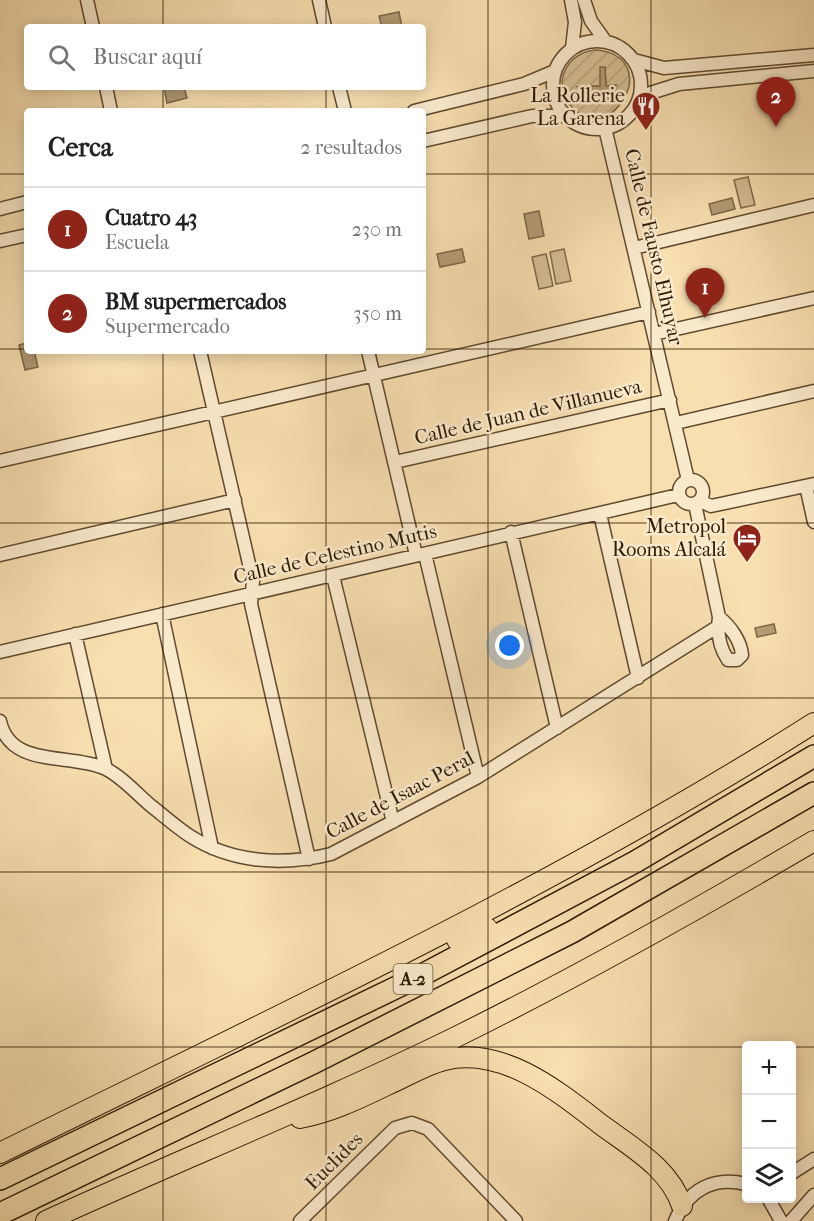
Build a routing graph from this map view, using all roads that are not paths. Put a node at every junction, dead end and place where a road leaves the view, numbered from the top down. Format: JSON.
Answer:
{"nodes":[{"id":1,"x":87,"y":0,"type":"edge"},
{"id":2,"x":319,"y":0,"type":"edge"},
{"id":3,"x":571,"y":0,"type":"edge"},
{"id":4,"x":584,"y":0,"type":"edge"},
{"id":5,"x":92,"y":24,"type":"edge"},
{"id":6,"x":325,"y":24,"type":"edge"},
{"id":7,"x":606,"y":42,"type":"junction"},
{"id":8,"x":572,"y":48,"type":"junction"},
{"id":9,"x":814,"y":55,"type":"edge"},
{"id":10,"x":634,"y":60,"type":"junction"},
{"id":11,"x":555,"y":71,"type":"junction"},
{"id":12,"x":814,"y":71,"type":"edge"},
{"id":13,"x":107,"y":90,"type":"edge"},
{"id":14,"x":340,"y":90,"type":"edge"},
{"id":15,"x":640,"y":96,"type":"junction"},
{"id":16,"x":110,"y":108,"type":"edge"},
{"id":17,"x":344,"y":108,"type":"edge"},
{"id":18,"x":426,"y":108,"type":"edge"},
{"id":19,"x":566,"y":116,"type":"junction"},
{"id":20,"x":605,"y":128,"type":"junction"},
{"id":21,"x":426,"y":140,"type":"edge"},
{"id":22,"x":24,"y":203,"type":"edge"},
{"id":23,"x":814,"y":205,"type":"edge"},
{"id":24,"x":0,"y":209,"type":"edge"},
{"id":25,"x":24,"y":236,"type":"edge"},
{"id":26,"x":0,"y":241,"type":"edge"},
{"id":27,"x":634,"y":248,"type":"junction"},
{"id":28,"x":814,"y":298,"type":"edge"},
{"id":29,"x":649,"y":312,"type":"junction"},
{"id":30,"x":654,"y":334,"type":"junction"},
{"id":31,"x":201,"y":354,"type":"edge"},
{"id":32,"x":369,"y":354,"type":"edge"},
{"id":33,"x":374,"y":375,"type":"junction"},
{"id":34,"x":814,"y":391,"type":"edge"},
{"id":35,"x":670,"y":400,"type":"junction"},
{"id":36,"x":213,"y":413,"type":"junction"},
{"id":37,"x":676,"y":423,"type":"junction"},
{"id":38,"x":0,"y":461,"type":"edge"},
{"id":39,"x":395,"y":462,"type":"junction"},
{"id":40,"x":688,"y":480,"type":"junction"},
{"id":41,"x":810,"y":485,"type":"edge"},
{"id":42,"x":678,"y":495,"type":"junction"},
{"id":43,"x":235,"y":501,"type":"junction"},
{"id":44,"x":697,"y":503,"type":"junction"},
{"id":45,"x":600,"y":514,"type":"junction"},
{"id":46,"x":814,"y":522,"type":"edge"},
{"id":47,"x":511,"y":532,"type":"junction"},
{"id":48,"x":420,"y":554,"type":"junction"},
{"id":49,"x":0,"y":555,"type":"edge"},
{"id":50,"x":333,"y":576,"type":"junction"},
{"id":51,"x":252,"y":593,"type":"junction"},
{"id":52,"x":162,"y":614,"type":"junction"},
{"id":53,"x":75,"y":634,"type":"junction"},
{"id":54,"x":0,"y":652,"type":"edge"},
{"id":55,"x":638,"y":678,"type":"junction"},
{"id":56,"x":0,"y":721,"type":"edge"},
{"id":57,"x":814,"y":723,"type":"edge"},
{"id":58,"x":557,"y":729,"type":"junction"},
{"id":59,"x":814,"y":755,"type":"edge"},
{"id":60,"x":106,"y":769,"type":"junction"},
{"id":61,"x":478,"y":777,"type":"junction"},
{"id":62,"x":814,"y":793,"type":"edge"},
{"id":63,"x":393,"y":822,"type":"junction"},
{"id":64,"x":814,"y":841,"type":"edge"},
{"id":65,"x":212,"y":848,"type":"junction"},
{"id":66,"x":309,"y":859,"type":"junction"},
{"id":67,"x":488,"y":928,"type":"joint"},
{"id":68,"x":289,"y":1012,"type":"junction"},
{"id":69,"x":271,"y":1124,"type":"junction"},
{"id":70,"x":0,"y":1153,"type":"edge"},
{"id":71,"x":814,"y":1158,"type":"edge"},
{"id":72,"x":796,"y":1170,"type":"edge"},
{"id":73,"x":0,"y":1179,"type":"edge"},
{"id":74,"x":742,"y":1183,"type":"edge"},
{"id":75,"x":814,"y":1195,"type":"edge"},
{"id":76,"x":771,"y":1203,"type":"edge"},
{"id":77,"x":679,"y":1213,"type":"edge"},
{"id":78,"x":0,"y":1214,"type":"edge"},
{"id":79,"x":46,"y":1221,"type":"edge"},
{"id":80,"x":300,"y":1221,"type":"edge"},
{"id":81,"x":516,"y":1221,"type":"edge"},
{"id":82,"x":781,"y":1221,"type":"edge"},
{"id":83,"x":791,"y":1221,"type":"edge"}],
"edges":[{"from":1,"to":5,"type":"street"},
{"from":2,"to":6,"type":"street"},
{"from":3,"to":8,"type":"street"},
{"from":4,"to":7,"type":"street"},
{"from":7,"to":8,"type":"street"},
{"from":7,"to":10,"type":"street"},
{"from":8,"to":11,"type":"street"},
{"from":9,"to":10,"type":"street"},
{"from":10,"to":15,"type":"street"},
{"from":11,"to":18,"type":"street"},
{"from":11,"to":19,"type":"street"},
{"from":12,"to":15,"type":"street"},
{"from":13,"to":16,"type":"street"},
{"from":14,"to":17,"type":"street"},
{"from":15,"to":20,"type":"street"},
{"from":19,"to":20,"type":"street"},
{"from":19,"to":21,"type":"street"},
{"from":20,"to":27,"type":"street","name":"Calle de Fausto Elhuyar"},
{"from":22,"to":24,"type":"street"},
{"from":23,"to":27,"type":"street"},
{"from":25,"to":26,"type":"street"},
{"from":27,"to":29,"type":"street","name":"Calle de Fausto Elhuyar"},
{"from":28,"to":30,"type":"street"},
{"from":29,"to":30,"type":"street","name":"Calle de Fausto Elhuyar"},
{"from":29,"to":33,"type":"street"},
{"from":30,"to":35,"type":"street","name":"Calle de Fausto Elhuyar"},
{"from":31,"to":36,"type":"street"},
{"from":32,"to":33,"type":"street"},
{"from":33,"to":36,"type":"street"},
{"from":33,"to":39,"type":"street"},
{"from":34,"to":37,"type":"street"},
{"from":35,"to":37,"type":"street","name":"Calle de Fausto Elhuyar"},
{"from":35,"to":39,"type":"street","name":"Calle de Juan de Villanueva"},
{"from":36,"to":38,"type":"street"},
{"from":36,"to":43,"type":"street"},
{"from":37,"to":40,"type":"street","name":"Calle de Fausto Elhuyar"},
{"from":39,"to":48,"type":"street"},
{"from":40,"to":42,"type":"street"},
{"from":40,"to":44,"type":"street"},
{"from":41,"to":44,"type":"street"},
{"from":41,"to":46,"type":"street"},
{"from":42,"to":44,"type":"street"},
{"from":42,"to":45,"type":"street","name":"Calle de Celestino Mutis"},
{"from":43,"to":49,"type":"street"},
{"from":43,"to":51,"type":"street"},
{"from":44,"to":55,"type":"street","name":"Calle de Isaac Peral"},
{"from":45,"to":47,"type":"street","name":"Calle de Celestino Mutis"},
{"from":45,"to":55,"type":"street"},
{"from":47,"to":48,"type":"street","name":"Calle de Celestino Mutis"},
{"from":47,"to":58,"type":"street"},
{"from":48,"to":50,"type":"street","name":"Calle de Celestino Mutis"},
{"from":48,"to":61,"type":"street"},
{"from":50,"to":51,"type":"street","name":"Calle de Celestino Mutis"},
{"from":50,"to":63,"type":"street"},
{"from":51,"to":52,"type":"street","name":"Calle de Celestino Mutis"},
{"from":51,"to":66,"type":"street"},
{"from":52,"to":53,"type":"street","name":"Calle de Celestino Mutis"},
{"from":52,"to":65,"type":"street"},
{"from":53,"to":54,"type":"street","name":"Calle de Celestino Mutis"},
{"from":53,"to":60,"type":"street"},
{"from":55,"to":58,"type":"street","name":"Calle de Isaac Peral"},
{"from":56,"to":60,"type":"street","name":"Calle de Isaac Peral"},
{"from":57,"to":68,"type":"highway"},
{"from":58,"to":61,"type":"street","name":"Calle de Isaac Peral"},
{"from":59,"to":67,"type":"highway"},
{"from":59,"to":73,"type":"highway","number":"A-2"},
{"from":60,"to":65,"type":"street","name":"Calle de Isaac Peral"},
{"from":61,"to":63,"type":"street","name":"Calle de Isaac Peral"},
{"from":62,"to":78,"type":"highway","number":"A-2"},
{"from":63,"to":66,"type":"street","name":"Calle de Isaac Peral"},
{"from":64,"to":69,"type":"highway"},
{"from":65,"to":66,"type":"street","name":"Calle de Isaac Peral"},
{"from":67,"to":68,"type":"highway"},
{"from":68,"to":70,"type":"highway"},
{"from":69,"to":77,"type":"highway"},
{"from":69,"to":79,"type":"highway"},
{"from":71,"to":72,"type":"street"},
{"from":74,"to":77,"type":"street"},
{"from":75,"to":83,"type":"street"},
{"from":76,"to":82,"type":"street"},
{"from":80,"to":81,"type":"street","name":"Euclides"}]}
